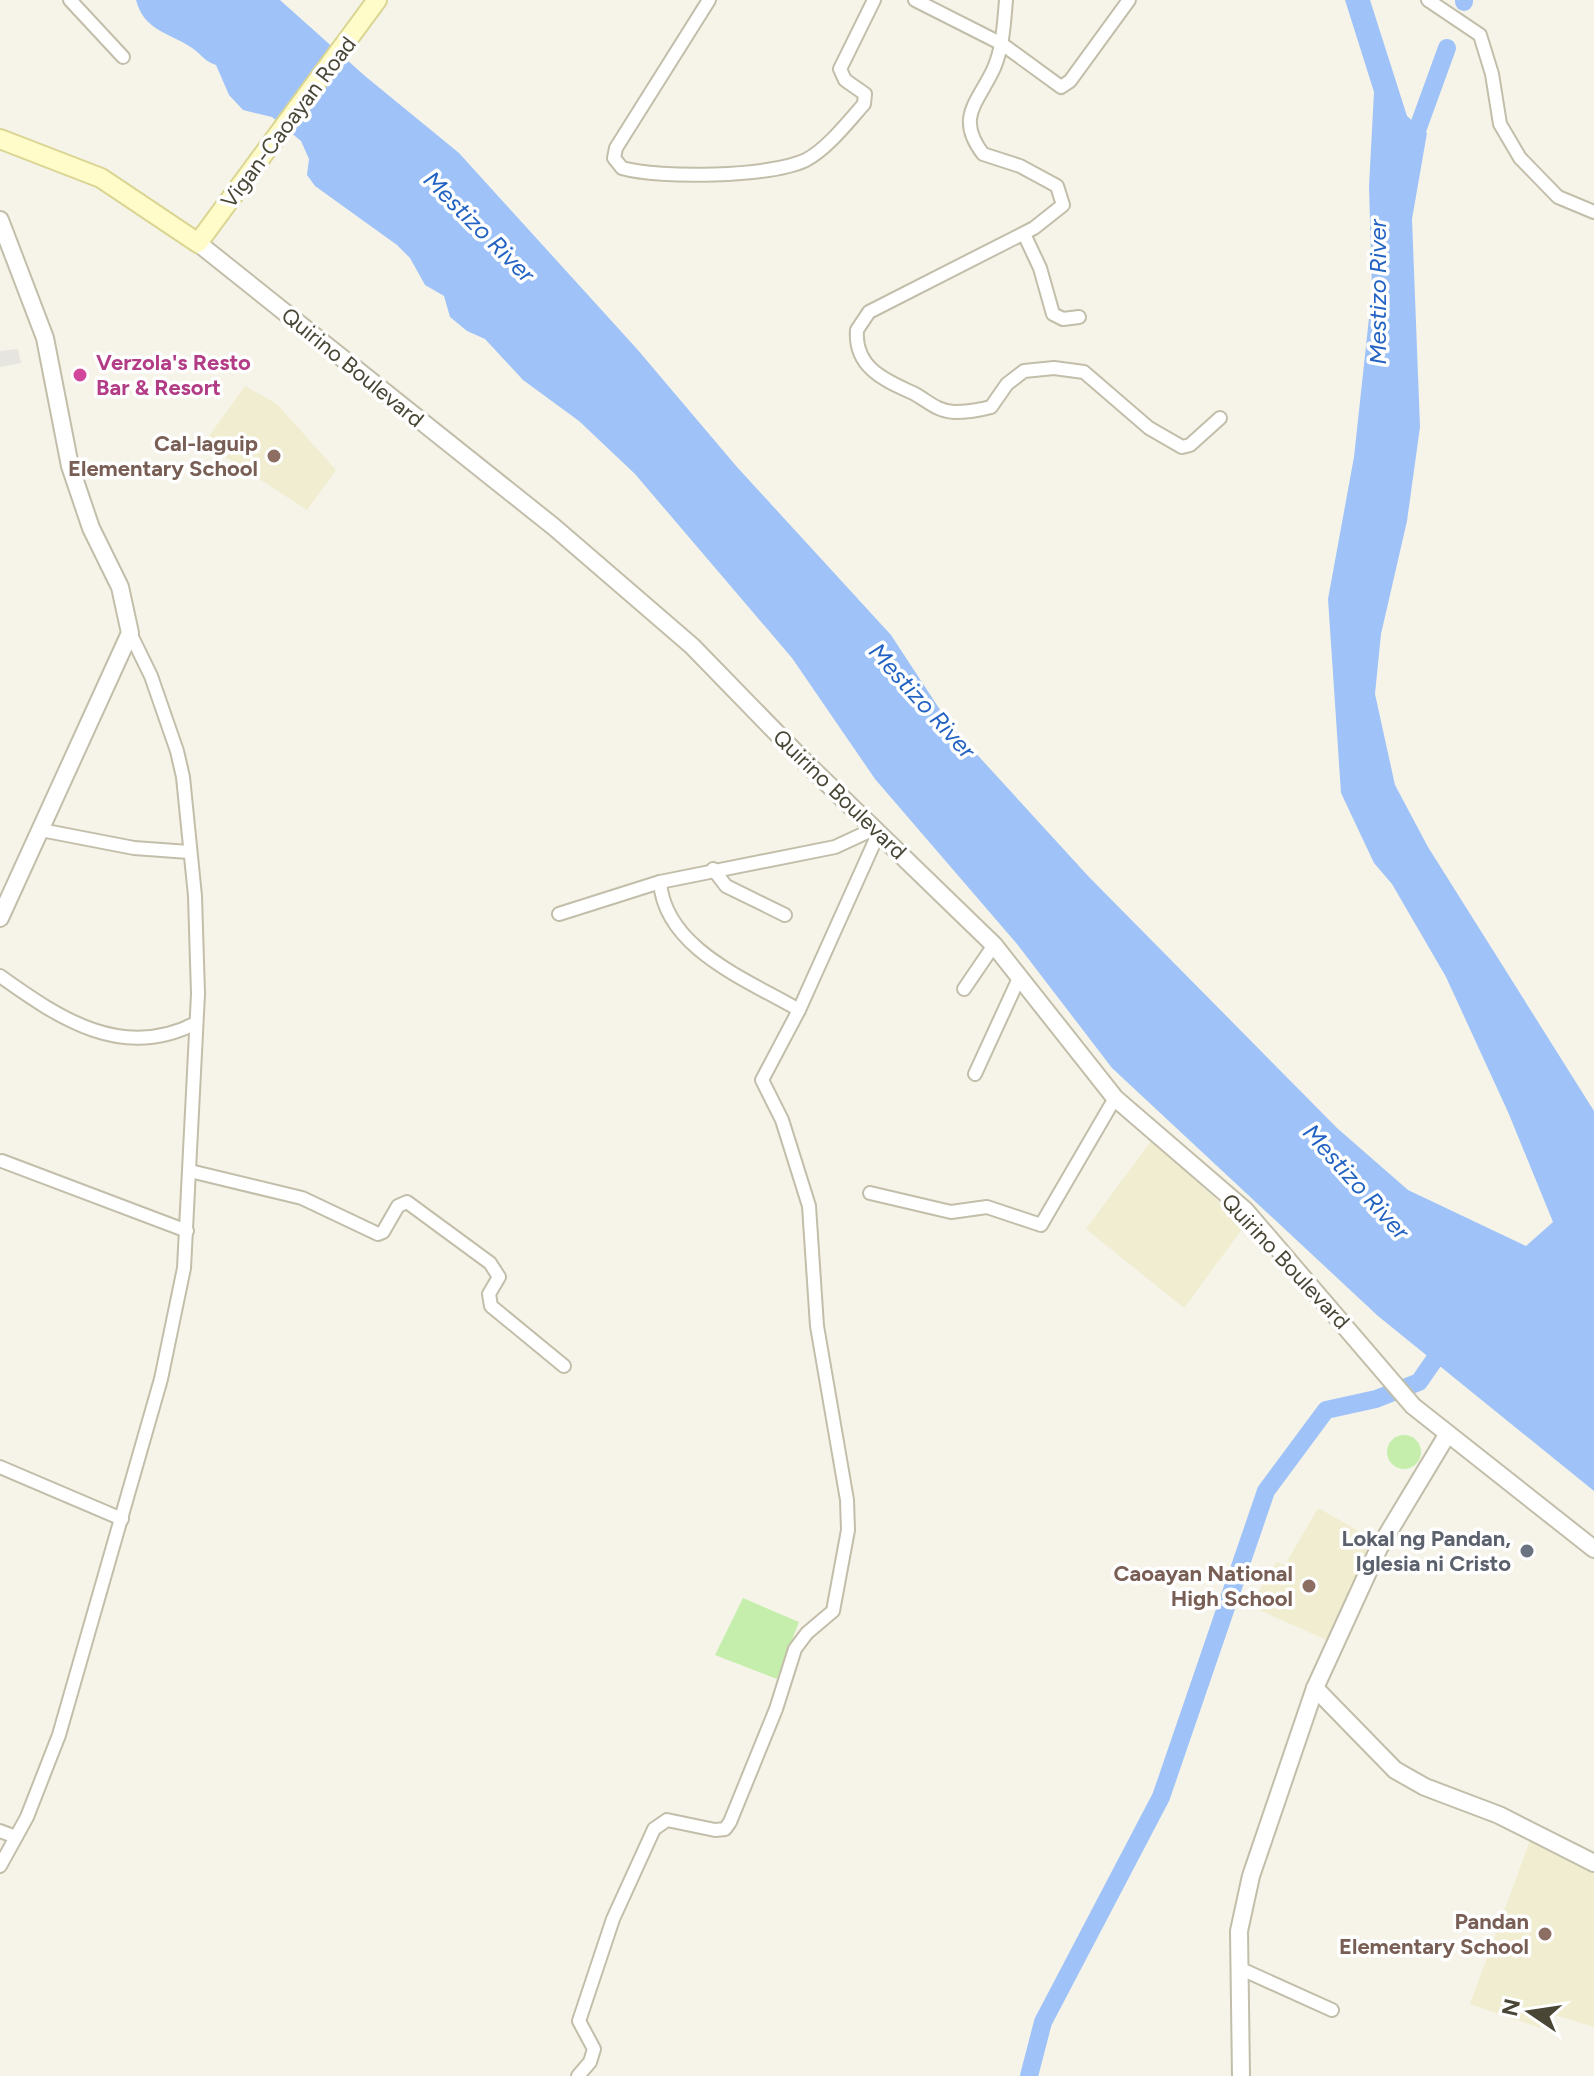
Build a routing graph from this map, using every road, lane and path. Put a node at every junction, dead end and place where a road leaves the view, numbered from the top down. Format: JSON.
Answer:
{"nodes":[{"id":1,"x":70,"y":0,"type":"edge"},
{"id":2,"x":377,"y":0,"type":"edge"},
{"id":3,"x":709,"y":0,"type":"edge"},
{"id":4,"x":874,"y":0,"type":"edge"},
{"id":5,"x":915,"y":0,"type":"edge"},
{"id":6,"x":1006,"y":0,"type":"edge"},
{"id":7,"x":1129,"y":0,"type":"edge"},
{"id":8,"x":1428,"y":0,"type":"edge"},
{"id":9,"x":1008,"y":49,"type":"junction"},
{"id":10,"x":123,"y":57,"type":"dead end"},
{"id":11,"x":0,"y":139,"type":"edge"},
{"id":12,"x":1594,"y":212,"type":"edge"},
{"id":13,"x":0,"y":220,"type":"edge"},
{"id":14,"x":1024,"y":234,"type":"junction"},
{"id":15,"x":198,"y":243,"type":"junction"},
{"id":16,"x":1079,"y":317,"type":"dead end"},
{"id":17,"x":1220,"y":418,"type":"dead end"},
{"id":18,"x":130,"y":633,"type":"junction"},
{"id":19,"x":41,"y":830,"type":"junction"},
{"id":20,"x":877,"y":830,"type":"junction"},
{"id":21,"x":189,"y":852,"type":"junction"},
{"id":22,"x":713,"y":869,"type":"junction"},
{"id":23,"x":660,"y":882,"type":"junction"},
{"id":24,"x":559,"y":914,"type":"dead end"},
{"id":25,"x":785,"y":915,"type":"dead end"},
{"id":26,"x":0,"y":918,"type":"edge"},
{"id":27,"x":994,"y":945,"type":"junction"},
{"id":28,"x":0,"y":976,"type":"edge"},
{"id":29,"x":1020,"y":976,"type":"junction"},
{"id":30,"x":964,"y":989,"type":"dead end"},
{"id":31,"x":799,"y":1010,"type":"junction"},
{"id":32,"x":196,"y":1023,"type":"junction"},
{"id":33,"x":975,"y":1074,"type":"dead end"},
{"id":34,"x":1115,"y":1098,"type":"junction"},
{"id":35,"x":2,"y":1161,"type":"dead end"},
{"id":36,"x":190,"y":1171,"type":"junction"},
{"id":37,"x":870,"y":1193,"type":"dead end"},
{"id":38,"x":187,"y":1231,"type":"junction"},
{"id":39,"x":564,"y":1366,"type":"dead end"},
{"id":40,"x":1447,"y":1435,"type":"junction"},
{"id":41,"x":0,"y":1467,"type":"edge"},
{"id":42,"x":122,"y":1519,"type":"junction"},
{"id":43,"x":1594,"y":1549,"type":"edge"},
{"id":44,"x":1315,"y":1688,"type":"junction"},
{"id":45,"x":0,"y":1831,"type":"edge"},
{"id":46,"x":16,"y":1837,"type":"junction"},
{"id":47,"x":1594,"y":1863,"type":"edge"},
{"id":48,"x":0,"y":1866,"type":"edge"},
{"id":49,"x":1239,"y":1968,"type":"junction"},
{"id":50,"x":1332,"y":2010,"type":"dead end"},
{"id":51,"x":578,"y":2076,"type":"edge"},
{"id":52,"x":1241,"y":2076,"type":"edge"}],
"edges":[{"from":1,"to":10,"type":"street"},
{"from":2,"to":15,"type":"main road","name":"Vigan-Caoayan Road"},
{"from":3,"to":4,"type":"street"},
{"from":5,"to":9,"type":"street"},
{"from":6,"to":9,"type":"street"},
{"from":7,"to":9,"type":"street"},
{"from":8,"to":12,"type":"street"},
{"from":9,"to":14,"type":"street"},
{"from":11,"to":15,"type":"main road","name":"Quirino Boulevard"},
{"from":13,"to":18,"type":"street"},
{"from":14,"to":16,"type":"street"},
{"from":14,"to":17,"type":"street"},
{"from":15,"to":20,"type":"street","name":"Quirino Boulevard"},
{"from":18,"to":19,"type":"street"},
{"from":18,"to":21,"type":"street"},
{"from":19,"to":21,"type":"street"},
{"from":19,"to":26,"type":"street"},
{"from":20,"to":22,"type":"street"},
{"from":20,"to":27,"type":"street","name":"Quirino Boulevard"},
{"from":20,"to":31,"type":"street"},
{"from":21,"to":32,"type":"street"},
{"from":22,"to":23,"type":"street"},
{"from":22,"to":25,"type":"street"},
{"from":23,"to":24,"type":"street"},
{"from":23,"to":31,"type":"street"},
{"from":27,"to":29,"type":"street","name":"Quirino Boulevard"},
{"from":27,"to":30,"type":"street"},
{"from":28,"to":32,"type":"street"},
{"from":29,"to":33,"type":"street"},
{"from":29,"to":34,"type":"street","name":"Quirino Boulevard"},
{"from":31,"to":51,"type":"street"},
{"from":32,"to":36,"type":"street"},
{"from":34,"to":37,"type":"street"},
{"from":34,"to":40,"type":"street","name":"Quirino Boulevard"},
{"from":35,"to":38,"type":"street"},
{"from":36,"to":38,"type":"street"},
{"from":36,"to":39,"type":"street"},
{"from":38,"to":42,"type":"street"},
{"from":40,"to":43,"type":"street","name":"Quirino Boulevard"},
{"from":40,"to":44,"type":"street"},
{"from":41,"to":42,"type":"street"},
{"from":42,"to":46,"type":"street"},
{"from":44,"to":47,"type":"street"},
{"from":44,"to":49,"type":"street"},
{"from":45,"to":46,"type":"street"},
{"from":46,"to":48,"type":"street"},
{"from":49,"to":50,"type":"street"},
{"from":49,"to":52,"type":"street"}]}
